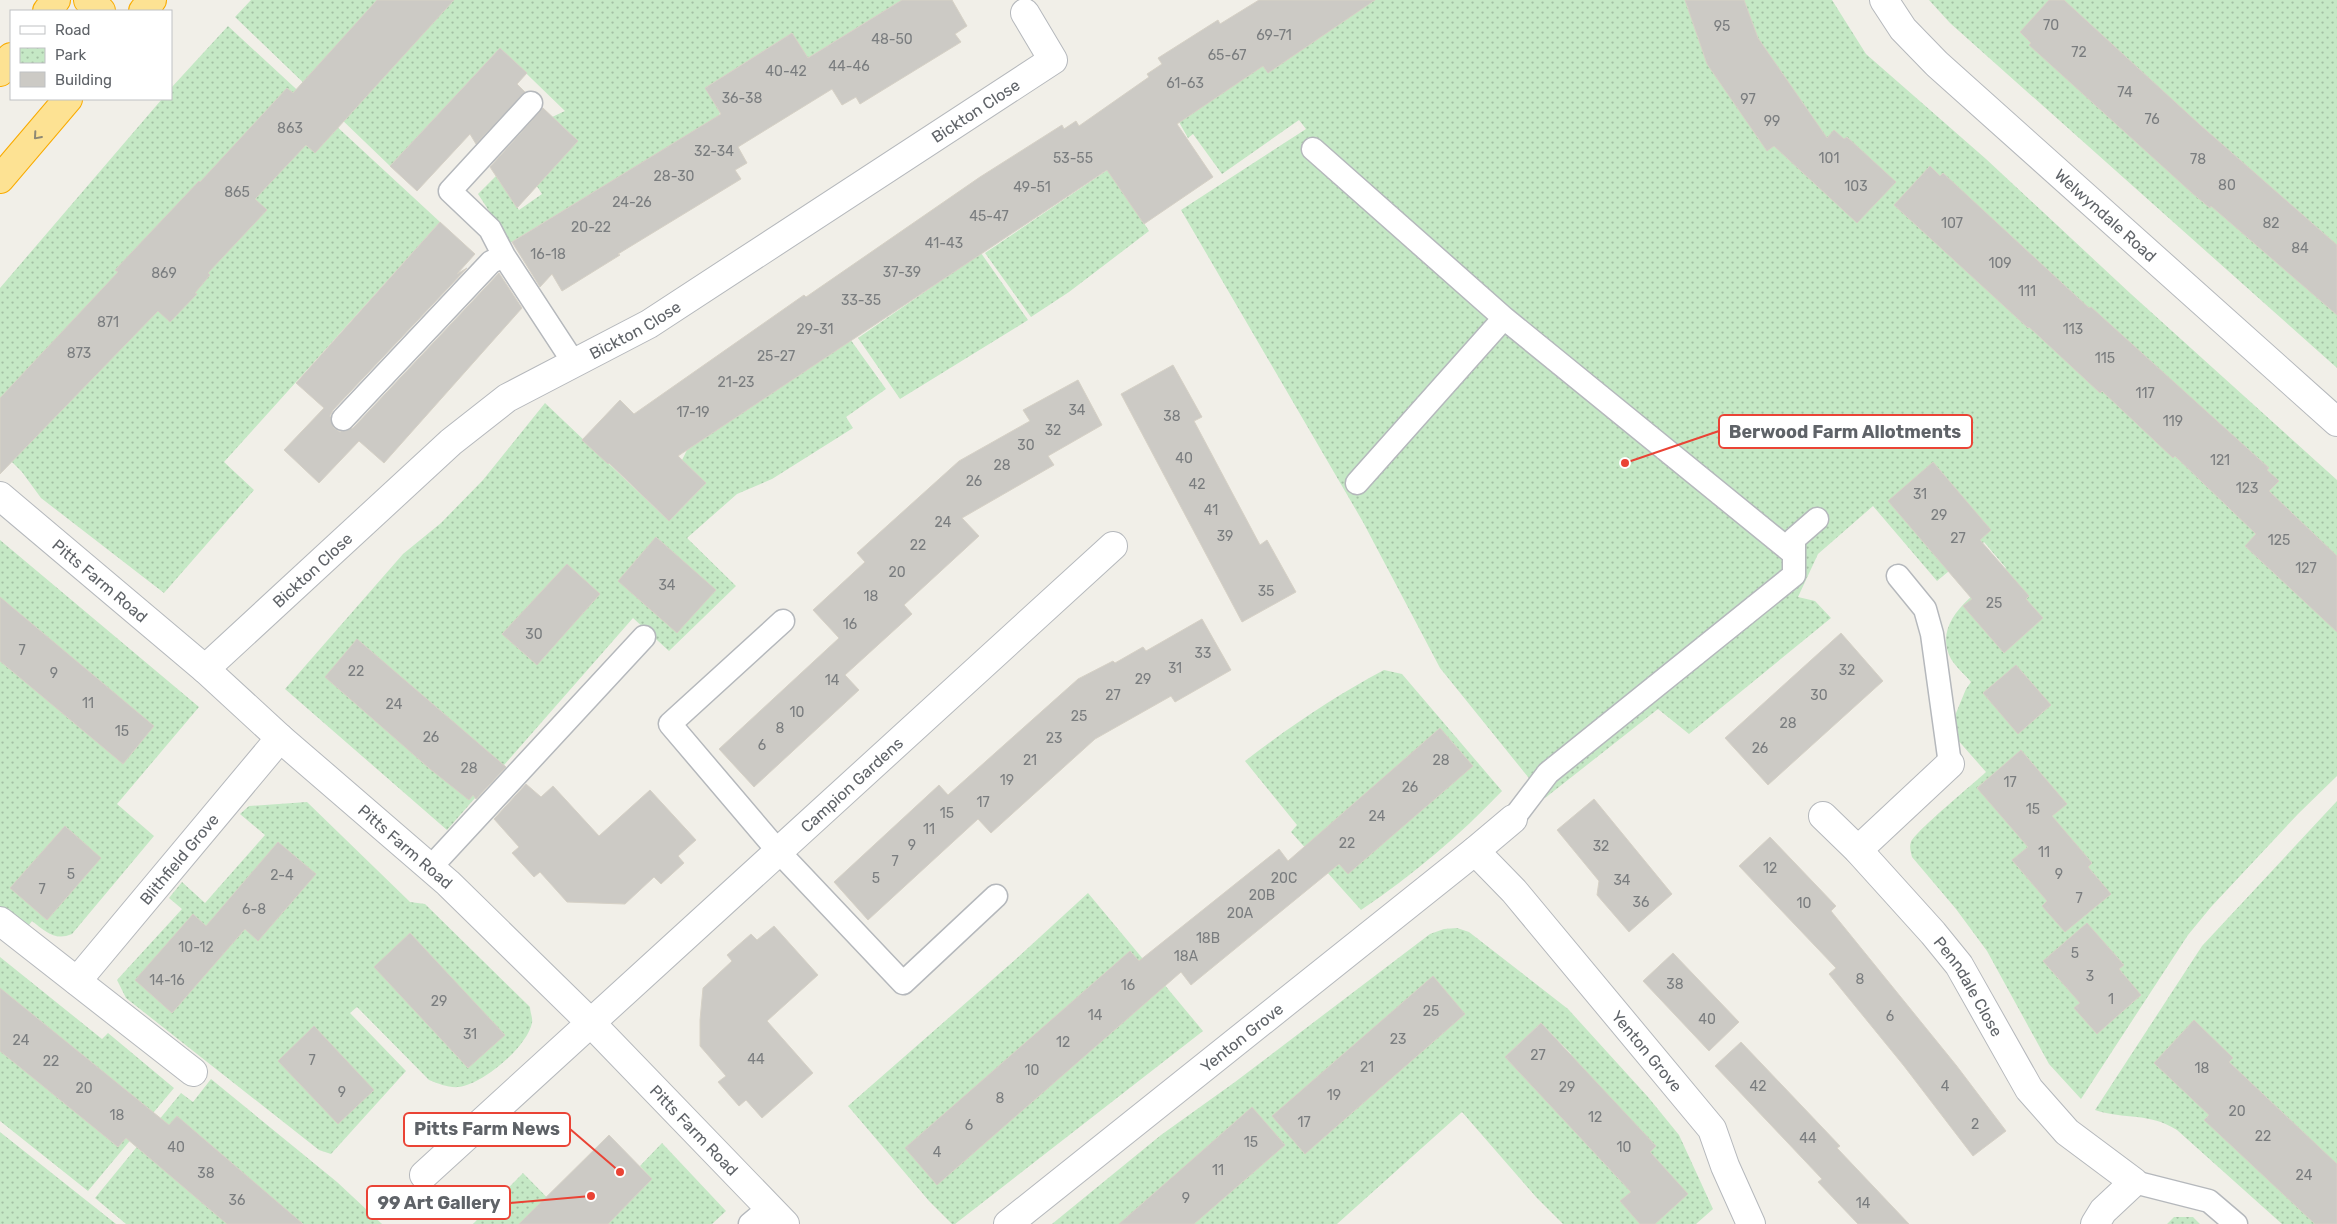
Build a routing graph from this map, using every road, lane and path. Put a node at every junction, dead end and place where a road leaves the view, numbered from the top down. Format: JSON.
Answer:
{"nodes":[{"id":1,"x":56,"y":0,"type":"edge"},
{"id":2,"x":88,"y":0,"type":"edge"},
{"id":3,"x":152,"y":0,"type":"edge"},
{"id":4,"x":1884,"y":0,"type":"edge"},
{"id":5,"x":48,"y":10,"type":"edge"},
{"id":6,"x":100,"y":10,"type":"edge"},
{"id":7,"x":144,"y":10,"type":"edge"},
{"id":8,"x":1025,"y":13,"type":"dead end"},
{"id":9,"x":10,"y":58,"type":"edge"},
{"id":10,"x":0,"y":72,"type":"edge"},
{"id":11,"x":67,"y":100,"type":"edge"},
{"id":12,"x":531,"y":103,"type":"dead end"},
{"id":13,"x":1313,"y":149,"type":"dead end"},
{"id":14,"x":0,"y":179,"type":"edge"},
{"id":15,"x":504,"y":256,"type":"junction"},
{"id":16,"x":1504,"y":318,"type":"junction"},
{"id":17,"x":574,"y":363,"type":"junction"},
{"id":18,"x":343,"y":419,"type":"dead end"},
{"id":19,"x":2337,"y":422,"type":"edge"},
{"id":20,"x":1356,"y":483,"type":"dead end"},
{"id":21,"x":0,"y":496,"type":"edge"},
{"id":22,"x":1817,"y":519,"type":"dead end"},
{"id":23,"x":1113,"y":546,"type":"dead end"},
{"id":24,"x":1794,"y":554,"type":"junction"},
{"id":25,"x":1898,"y":576,"type":"dead end"},
{"id":26,"x":783,"y":621,"type":"dead end"},
{"id":27,"x":644,"y":637,"type":"dead end"},
{"id":28,"x":205,"y":669,"type":"junction"},
{"id":29,"x":280,"y":738,"type":"junction"},
{"id":30,"x":1950,"y":764,"type":"joint"},
{"id":31,"x":1823,"y":816,"type":"dead end"},
{"id":32,"x":1513,"y":819,"type":"joint"},
{"id":33,"x":1858,"y":850,"type":"junction"},
{"id":34,"x":778,"y":851,"type":"junction"},
{"id":35,"x":1475,"y":851,"type":"junction"},
{"id":36,"x":430,"y":868,"type":"junction"},
{"id":37,"x":996,"y":896,"type":"dead end"},
{"id":38,"x":0,"y":921,"type":"edge"},
{"id":39,"x":78,"y":981,"type":"junction"},
{"id":40,"x":590,"y":1022,"type":"junction"},
{"id":41,"x":193,"y":1072,"type":"dead end"},
{"id":42,"x":424,"y":1175,"type":"dead end"},
{"id":43,"x":2134,"y":1182,"type":"junction"},
{"id":44,"x":768,"y":1219,"type":"edge"},
{"id":45,"x":1008,"y":1224,"type":"edge"},
{"id":46,"x":1751,"y":1224,"type":"edge"},
{"id":47,"x":2095,"y":1224,"type":"edge"},
{"id":48,"x":2236,"y":1224,"type":"edge"}],
"edges":[{"from":1,"to":5,"type":"highway"},
{"from":2,"to":6,"type":"highway"},
{"from":3,"to":7,"type":"highway"},
{"from":4,"to":19,"type":"street","name":"Welwyndale Road"},
{"from":8,"to":17,"type":"street","name":"Bickton Close"},
{"from":9,"to":10,"type":"highway"},
{"from":11,"to":14,"type":"highway","one_way":true},
{"from":12,"to":15,"type":"lane"},
{"from":13,"to":16,"type":"lane"},
{"from":15,"to":17,"type":"lane"},
{"from":15,"to":18,"type":"lane"},
{"from":16,"to":20,"type":"lane"},
{"from":16,"to":24,"type":"lane"},
{"from":17,"to":28,"type":"street","name":"Bickton Close"},
{"from":21,"to":28,"type":"street","name":"Pitts Farm Road"},
{"from":22,"to":24,"type":"lane"},
{"from":23,"to":34,"type":"street","name":"Campion Gardens"},
{"from":24,"to":32,"type":"lane"},
{"from":25,"to":30,"type":"lane"},
{"from":26,"to":34,"type":"lane"},
{"from":27,"to":36,"type":"lane"},
{"from":28,"to":29,"type":"street","name":"Pitts Farm Road"},
{"from":29,"to":36,"type":"street","name":"Pitts Farm Road"},
{"from":29,"to":39,"type":"street","name":"Blithfield Grove"},
{"from":30,"to":33,"type":"street"},
{"from":31,"to":33,"type":"street","name":"Penndale Close"},
{"from":32,"to":35,"type":"street","name":"Yenton Grove"},
{"from":33,"to":43,"type":"street","name":"Penndale Close"},
{"from":34,"to":37,"type":"lane"},
{"from":34,"to":40,"type":"street","name":"Campion Gardens"},
{"from":35,"to":45,"type":"street","name":"Yenton Grove"},
{"from":35,"to":46,"type":"street","name":"Yenton Grove"},
{"from":36,"to":40,"type":"street","name":"Pitts Farm Road"},
{"from":38,"to":39,"type":"street"},
{"from":39,"to":41,"type":"street"},
{"from":40,"to":42,"type":"street","name":"Campion Gardens"},
{"from":40,"to":44,"type":"street","name":"Pitts Farm Road"},
{"from":43,"to":47,"type":"street"},
{"from":43,"to":48,"type":"lane"}]}
